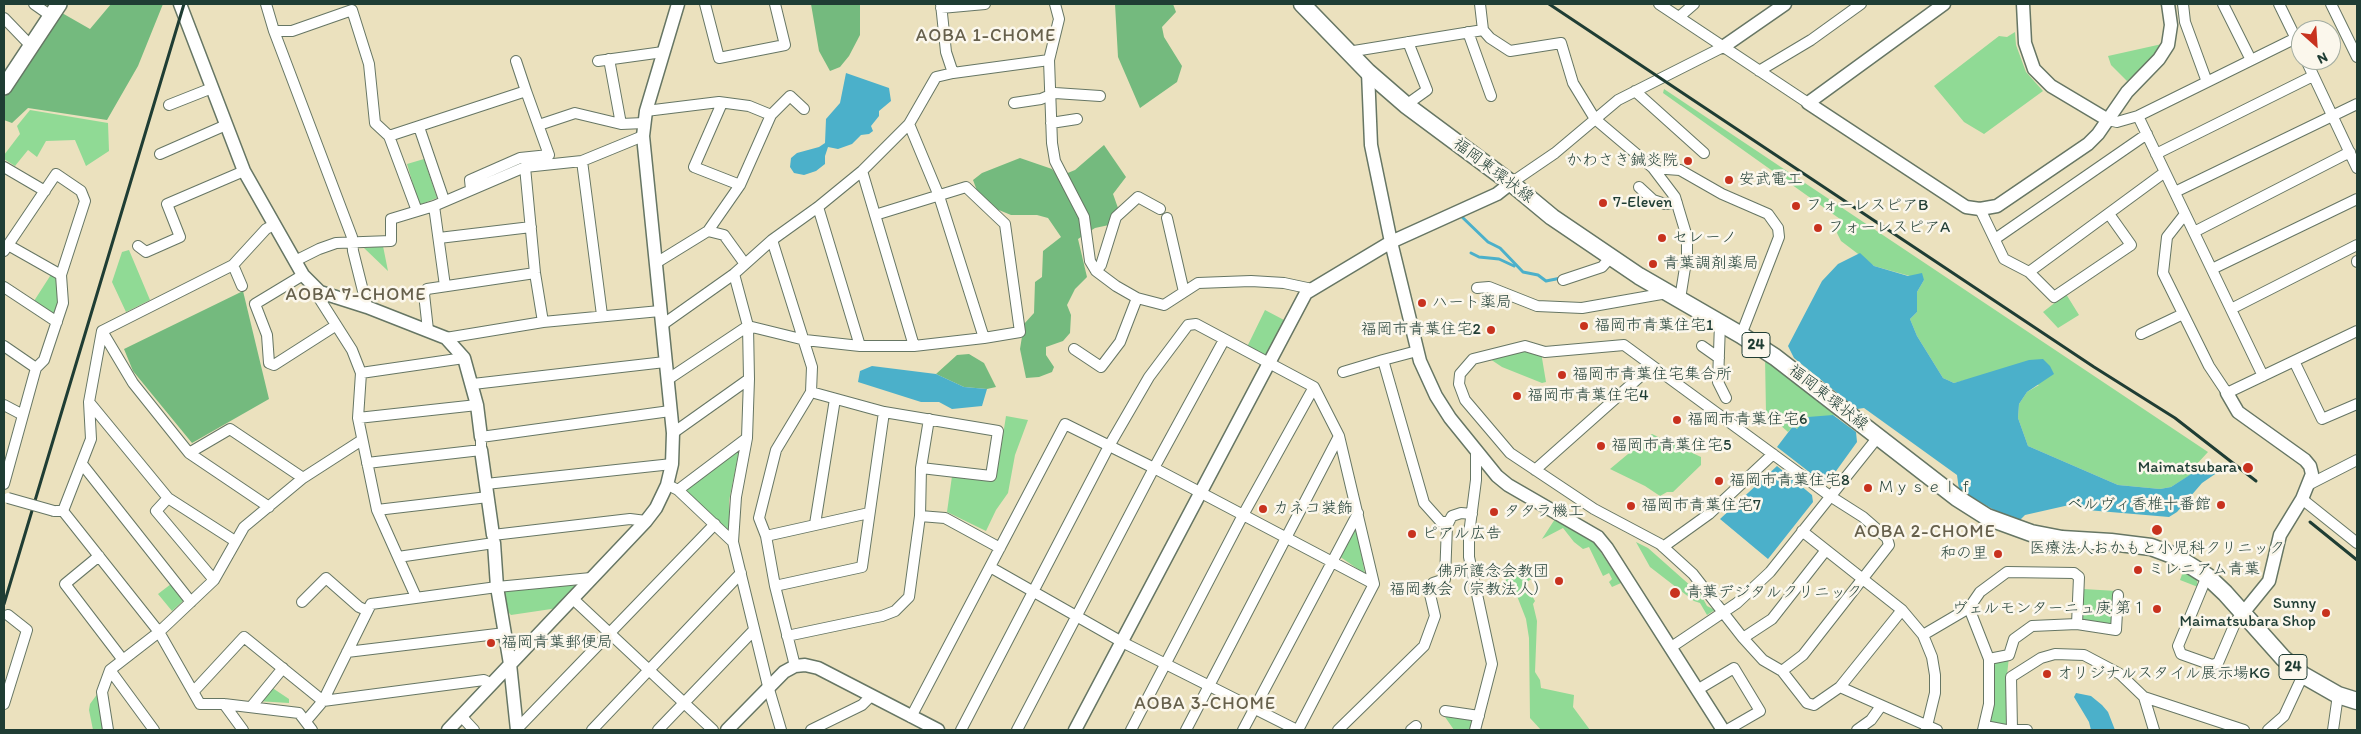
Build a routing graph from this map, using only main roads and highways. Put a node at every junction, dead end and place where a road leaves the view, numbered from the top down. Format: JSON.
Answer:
{"nodes":[{"id":1,"x":1302,"y":4,"type":"edge"},
{"id":2,"x":55,"y":10,"type":"edge"},
{"id":3,"x":4,"y":87,"type":"edge"},
{"id":4,"x":2357,"y":701,"type":"edge"}],
"edges":[{"from":1,"to":4,"type":"main road","name":"福岡東環状線","number":"24"},
{"from":2,"to":3,"type":"main road"}]}
